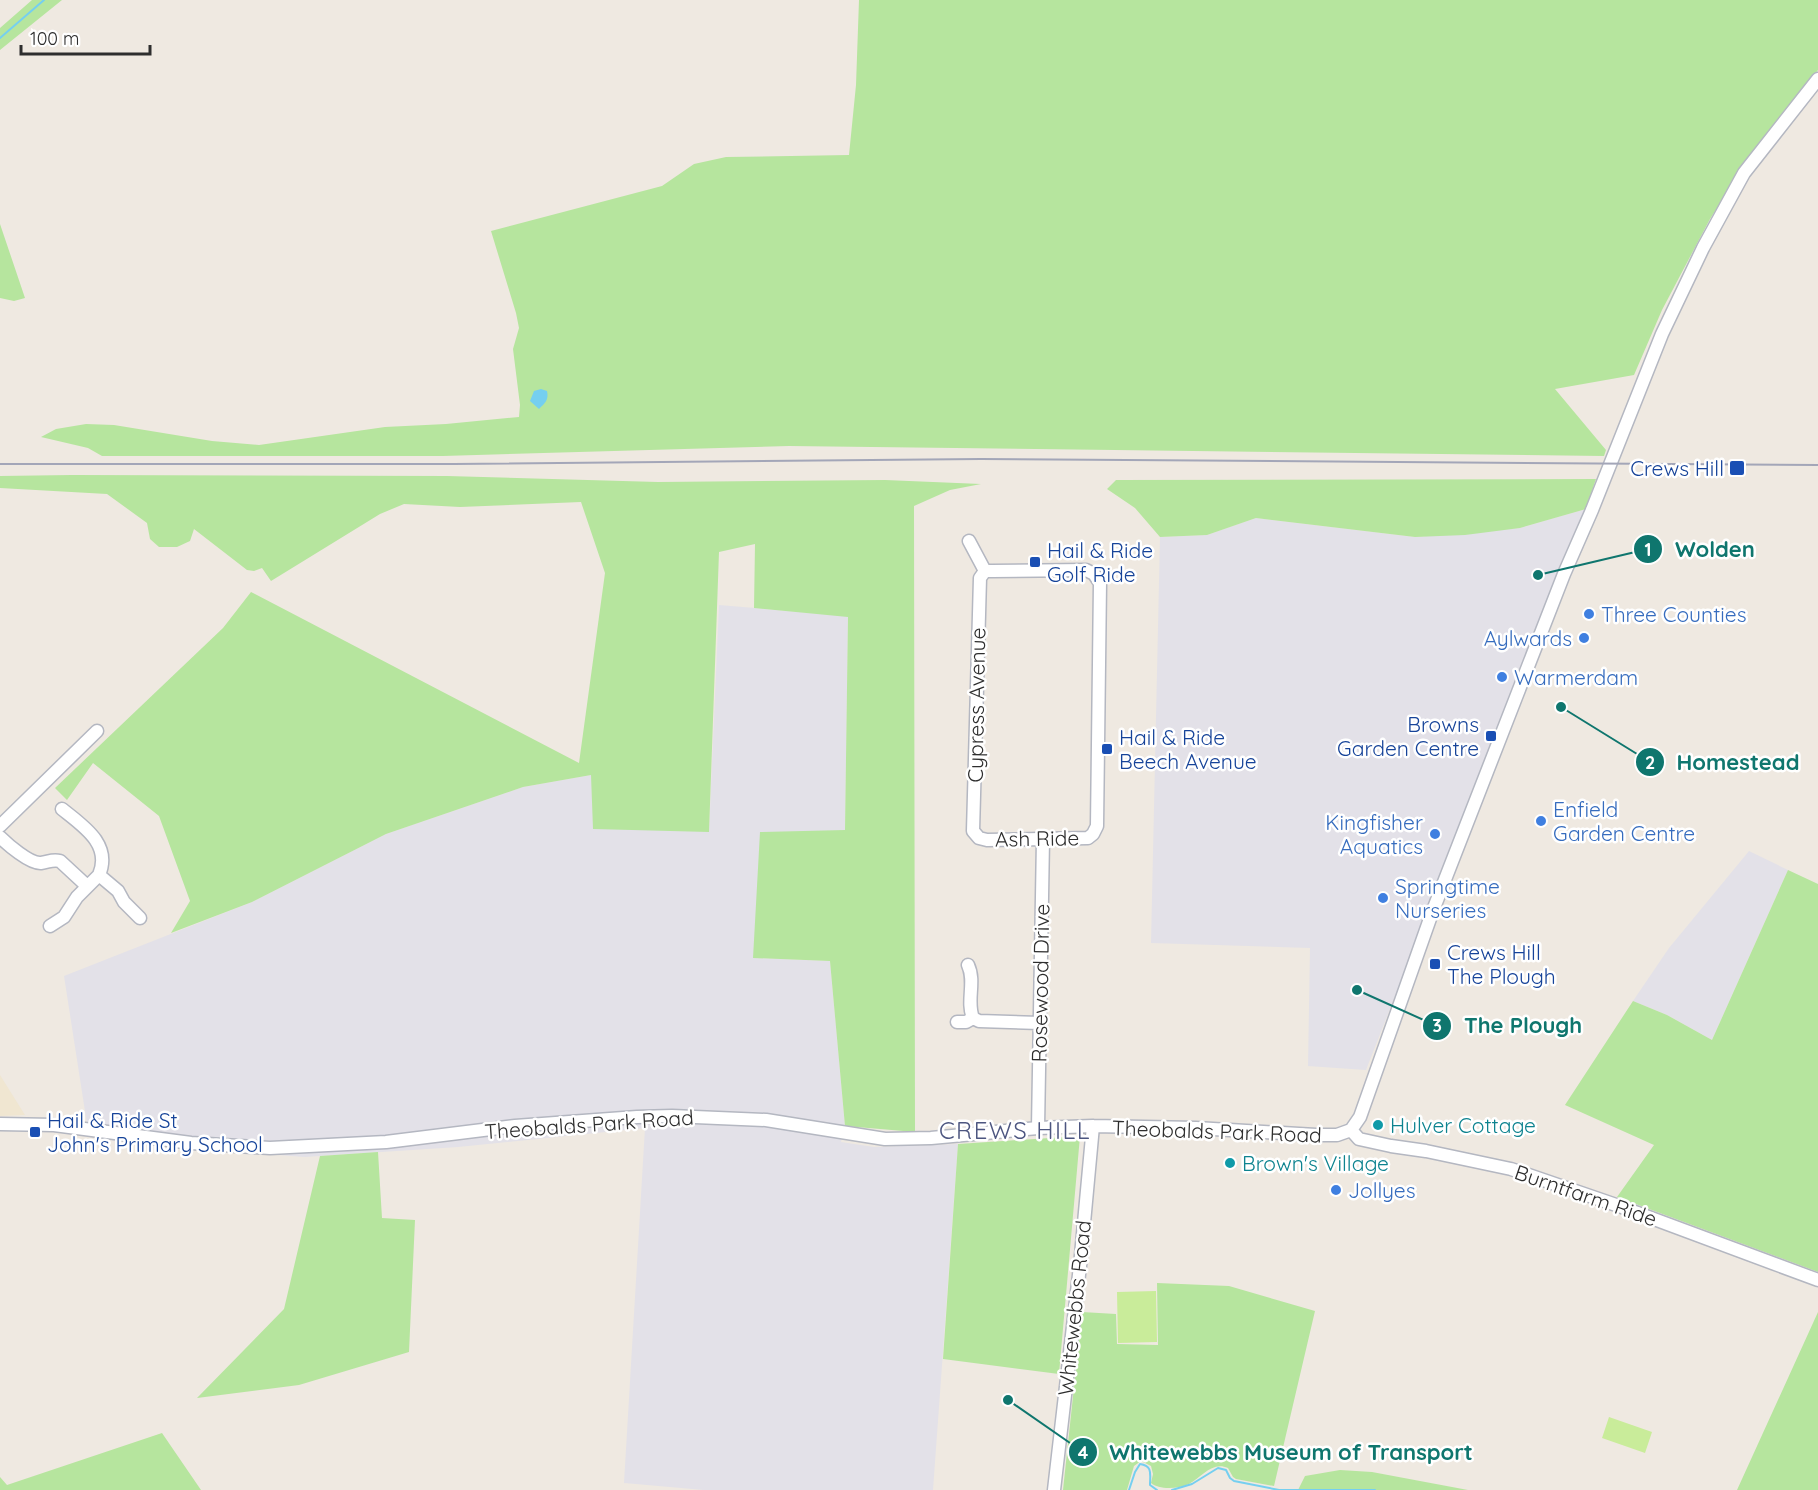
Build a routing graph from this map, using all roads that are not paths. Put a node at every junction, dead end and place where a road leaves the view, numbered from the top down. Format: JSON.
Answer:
{"nodes":[{"id":1,"x":1818,"y":79,"type":"edge"},
{"id":2,"x":969,"y":541,"type":"dead end"},
{"id":3,"x":985,"y":571,"type":"junction"},
{"id":4,"x":97,"y":731,"type":"dead end"},
{"id":5,"x":62,"y":809,"type":"dead end"},
{"id":6,"x":0,"y":826,"type":"edge"},
{"id":7,"x":0,"y":837,"type":"edge"},
{"id":8,"x":979,"y":838,"type":"joint"},
{"id":9,"x":1043,"y":838,"type":"junction"},
{"id":10,"x":99,"y":875,"type":"junction"},
{"id":11,"x":87,"y":886,"type":"junction"},
{"id":12,"x":140,"y":918,"type":"dead end"},
{"id":13,"x":50,"y":926,"type":"dead end"},
{"id":14,"x":968,"y":965,"type":"dead end"},
{"id":15,"x":973,"y":1018,"type":"junction"},
{"id":16,"x":957,"y":1022,"type":"dead end"},
{"id":17,"x":1039,"y":1023,"type":"junction"},
{"id":18,"x":0,"y":1124,"type":"edge"},
{"id":19,"x":1093,"y":1126,"type":"junction"},
{"id":20,"x":1353,"y":1127,"type":"junction"},
{"id":21,"x":1038,"y":1128,"type":"junction"},
{"id":22,"x":1818,"y":1280,"type":"edge"},
{"id":23,"x":1054,"y":1490,"type":"edge"}],
"edges":[{"from":1,"to":20,"type":"street"},
{"from":2,"to":3,"type":"street"},
{"from":3,"to":8,"type":"street","name":"Cypress Avenue"},
{"from":3,"to":9,"type":"street","name":"Ash Ride"},
{"from":4,"to":6,"type":"street"},
{"from":5,"to":10,"type":"street"},
{"from":7,"to":11,"type":"street"},
{"from":8,"to":9,"type":"street","name":"Ash Ride"},
{"from":9,"to":17,"type":"street","name":"Rosewood Drive"},
{"from":10,"to":11,"type":"street"},
{"from":10,"to":12,"type":"street"},
{"from":11,"to":13,"type":"street"},
{"from":14,"to":15,"type":"street"},
{"from":15,"to":16,"type":"street"},
{"from":15,"to":17,"type":"street"},
{"from":17,"to":21,"type":"street","name":"Rosewood Drive"},
{"from":18,"to":21,"type":"street","name":"Theobalds Park Road"},
{"from":19,"to":20,"type":"street","name":"Theobalds Park Road"},
{"from":19,"to":21,"type":"street","name":"Theobalds Park Road"},
{"from":19,"to":23,"type":"street","name":"Whitewebbs Road"},
{"from":20,"to":22,"type":"street","name":"Burntfarm Ride"}]}
